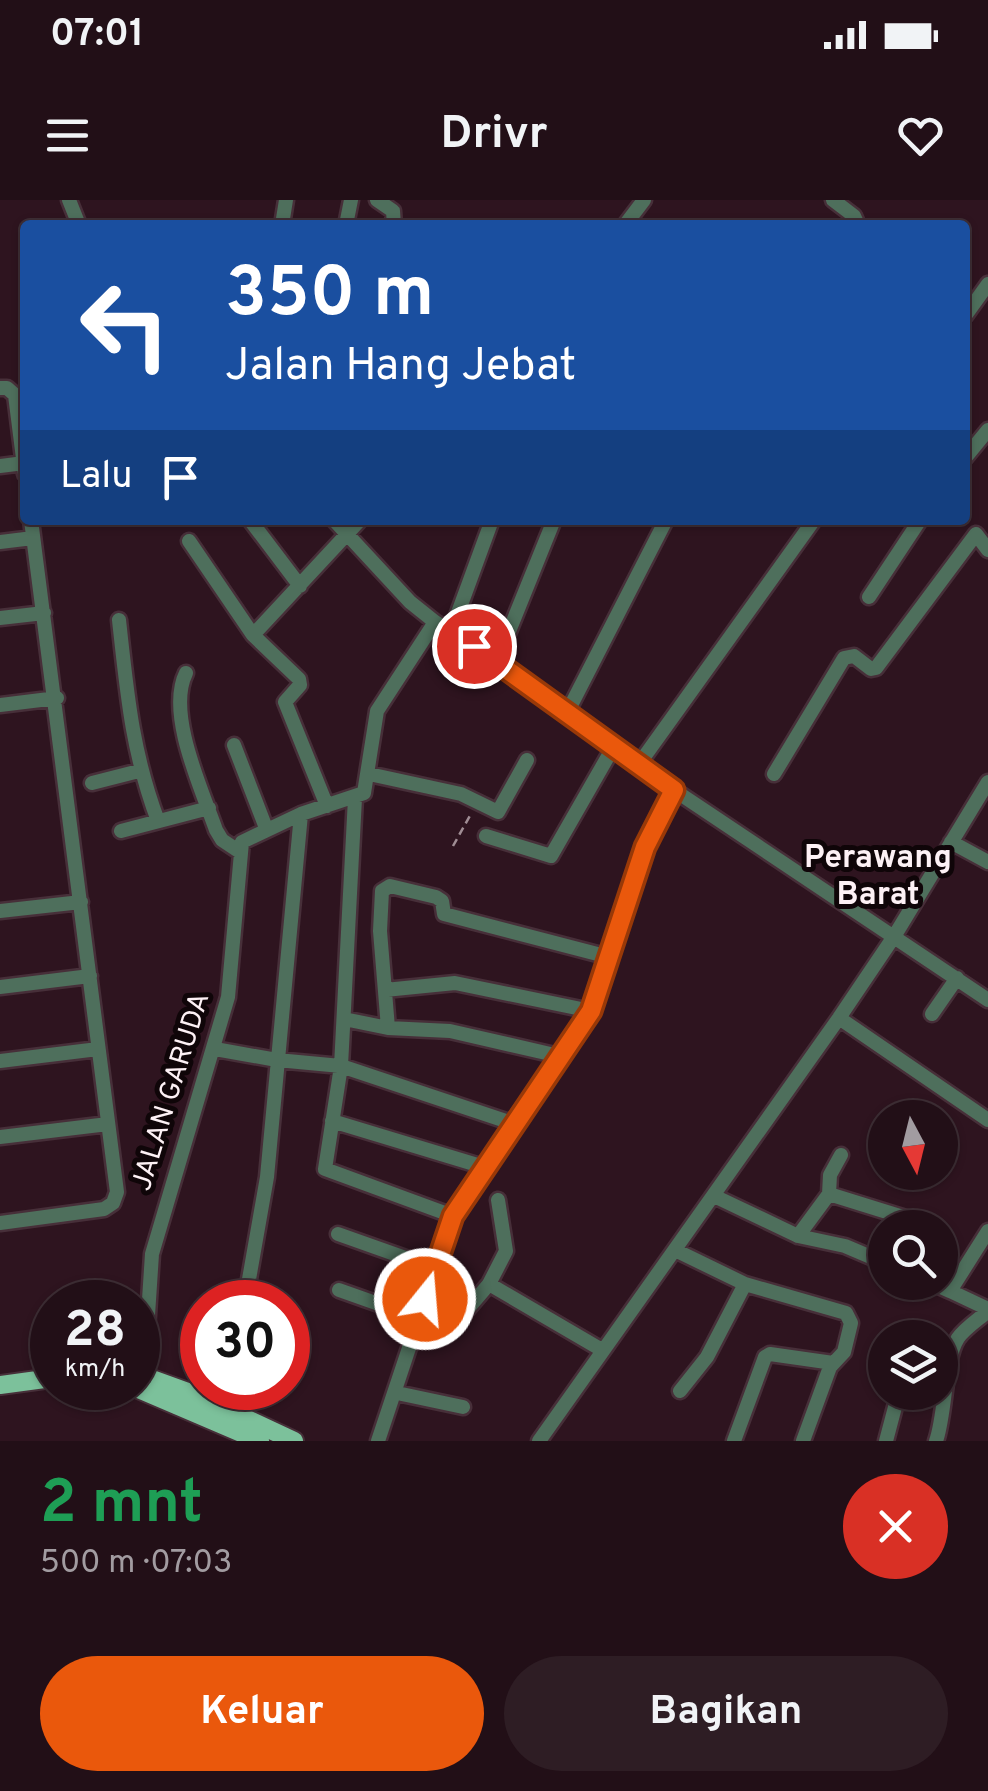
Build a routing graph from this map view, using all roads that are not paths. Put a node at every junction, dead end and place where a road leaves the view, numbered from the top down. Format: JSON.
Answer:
{"nodes":[{"id":1,"x":377,"y":200,"type":"edge"},
{"id":2,"x":644,"y":200,"type":"edge"},
{"id":3,"x":832,"y":200,"type":"edge"},
{"id":4,"x":394,"y":220,"type":"edge"},
{"id":5,"x":629,"y":220,"type":"edge"},
{"id":6,"x":856,"y":220,"type":"edge"},
{"id":7,"x":988,"y":284,"type":"edge"},
{"id":8,"x":970,"y":309,"type":"edge"},
{"id":9,"x":0,"y":388,"type":"edge"},
{"id":10,"x":988,"y":430,"type":"edge"},
{"id":11,"x":20,"y":436,"type":"edge"},
{"id":12,"x":970,"y":452,"type":"edge"},
{"id":13,"x":32,"y":525,"type":"edge"},
{"id":14,"x":254,"y":525,"type":"edge"},
{"id":15,"x":338,"y":525,"type":"edge"},
{"id":16,"x":355,"y":525,"type":"edge"},
{"id":17,"x":490,"y":525,"type":"edge"},
{"id":18,"x":552,"y":525,"type":"edge"},
{"id":19,"x":663,"y":525,"type":"edge"},
{"id":20,"x":810,"y":525,"type":"edge"},
{"id":21,"x":917,"y":525,"type":"edge"},
{"id":22,"x":346,"y":534,"type":"junction"},
{"id":23,"x":33,"y":538,"type":"junction"},
{"id":24,"x":188,"y":541,"type":"dead end"},
{"id":25,"x":0,"y":542,"type":"edge"},
{"id":26,"x":984,"y":543,"type":"edge"},
{"id":27,"x":300,"y":586,"type":"junction"},
{"id":28,"x":870,"y":597,"type":"dead end"},
{"id":29,"x":44,"y":613,"type":"junction"},
{"id":30,"x":0,"y":618,"type":"edge"},
{"id":31,"x":119,"y":620,"type":"dead end"},
{"id":32,"x":435,"y":622,"type":"junction"},
{"id":33,"x":452,"y":632,"type":"junction"},
{"id":34,"x":253,"y":636,"type":"junction"},
{"id":35,"x":497,"y":661,"type":"junction"},
{"id":36,"x":186,"y":673,"type":"dead end"},
{"id":37,"x":57,"y":698,"type":"junction"},
{"id":38,"x":0,"y":705,"type":"edge"},
{"id":39,"x":567,"y":713,"type":"junction"},
{"id":40,"x":234,"y":745,"type":"dead end"},
{"id":41,"x":614,"y":746,"type":"junction"},
{"id":42,"x":527,"y":760,"type":"dead end"},
{"id":43,"x":639,"y":764,"type":"junction"},
{"id":44,"x":139,"y":772,"type":"junction"},
{"id":45,"x":369,"y":774,"type":"junction"},
{"id":46,"x":774,"y":774,"type":"dead end"},
{"id":47,"x":988,"y":782,"type":"edge"},
{"id":48,"x":92,"y":783,"type":"dead end"},
{"id":49,"x":674,"y":790,"type":"junction"},
{"id":50,"x":355,"y":798,"type":"junction"},
{"id":51,"x":982,"y":802,"type":"edge"},
{"id":52,"x":327,"y":806,"type":"junction"},
{"id":53,"x":208,"y":808,"type":"junction"},
{"id":54,"x":301,"y":814,"type":"junction"},
{"id":55,"x":158,"y":822,"type":"junction"},
{"id":56,"x":266,"y":828,"type":"junction"},
{"id":57,"x":121,"y":831,"type":"dead end"},
{"id":58,"x":486,"y":836,"type":"dead end"},
{"id":59,"x":951,"y":842,"type":"junction"},
{"id":60,"x":240,"y":852,"type":"junction"},
{"id":61,"x":988,"y":862,"type":"edge"},
{"id":62,"x":81,"y":902,"type":"junction"},
{"id":63,"x":0,"y":911,"type":"edge"},
{"id":64,"x":895,"y":935,"type":"junction"},
{"id":65,"x":609,"y":957,"type":"junction"},
{"id":66,"x":90,"y":976,"type":"junction"},
{"id":67,"x":957,"y":978,"type":"junction"},
{"id":68,"x":0,"y":987,"type":"edge"},
{"id":69,"x":385,"y":990,"type":"junction"},
{"id":70,"x":988,"y":1000,"type":"edge"},
{"id":71,"x":591,"y":1011,"type":"junction"},
{"id":72,"x":932,"y":1014,"type":"dead end"},
{"id":73,"x":839,"y":1018,"type":"junction"},
{"id":74,"x":344,"y":1019,"type":"junction"},
{"id":75,"x":388,"y":1028,"type":"junction"},
{"id":76,"x":98,"y":1049,"type":"junction"},
{"id":77,"x":215,"y":1049,"type":"junction"},
{"id":78,"x":560,"y":1056,"type":"junction"},
{"id":79,"x":277,"y":1060,"type":"junction"},
{"id":80,"x":0,"y":1061,"type":"edge"},
{"id":81,"x":341,"y":1066,"type":"junction"},
{"id":82,"x":988,"y":1120,"type":"edge"},
{"id":83,"x":332,"y":1121,"type":"junction"},
{"id":84,"x":512,"y":1123,"type":"junction"},
{"id":85,"x":108,"y":1124,"type":"junction"},
{"id":86,"x":0,"y":1137,"type":"edge"},
{"id":87,"x":842,"y":1154,"type":"dead end"},
{"id":88,"x":484,"y":1167,"type":"junction"},
{"id":89,"x":829,"y":1194,"type":"junction"},
{"id":90,"x":714,"y":1196,"type":"junction"},
{"id":91,"x":498,"y":1200,"type":"dead end"},
{"id":92,"x":880,"y":1210,"type":"edge"},
{"id":93,"x":453,"y":1216,"type":"junction"},
{"id":94,"x":0,"y":1222,"type":"edge"},
{"id":95,"x":988,"y":1230,"type":"edge"},
{"id":96,"x":338,"y":1234,"type":"dead end"},
{"id":97,"x":798,"y":1236,"type":"junction"},
{"id":98,"x":675,"y":1250,"type":"junction"},
{"id":99,"x":868,"y":1256,"type":"edge"},
{"id":100,"x":434,"y":1268,"type":"junction"},
{"id":101,"x":958,"y":1278,"type":"edge"},
{"id":102,"x":149,"y":1280,"type":"edge"},
{"id":103,"x":249,"y":1280,"type":"edge"},
{"id":104,"x":490,"y":1284,"type":"junction"},
{"id":105,"x":745,"y":1284,"type":"junction"},
{"id":106,"x":338,"y":1290,"type":"dead end"},
{"id":107,"x":958,"y":1295,"type":"edge"},
{"id":108,"x":425,"y":1299,"type":"junction"},
{"id":109,"x":988,"y":1310,"type":"edge"},
{"id":110,"x":421,"y":1319,"type":"junction"},
{"id":111,"x":602,"y":1350,"type":"junction"},
{"id":112,"x":833,"y":1363,"type":"junction"},
{"id":113,"x":30,"y":1370,"type":"edge"},
{"id":114,"x":0,"y":1374,"type":"edge"},
{"id":115,"x":30,"y":1381,"type":"edge"},
{"id":116,"x":0,"y":1385,"type":"edge"},
{"id":117,"x":160,"y":1390,"type":"edge"},
{"id":118,"x":680,"y":1391,"type":"dead end"},
{"id":119,"x":396,"y":1393,"type":"junction"},
{"id":120,"x":463,"y":1406,"type":"dead end"},
{"id":121,"x":242,"y":1410,"type":"edge"},
{"id":122,"x":894,"y":1410,"type":"edge"},
{"id":123,"x":260,"y":1441,"type":"edge"},
{"id":124,"x":294,"y":1441,"type":"edge"},
{"id":125,"x":378,"y":1441,"type":"edge"},
{"id":126,"x":539,"y":1441,"type":"edge"},
{"id":127,"x":734,"y":1441,"type":"edge"},
{"id":128,"x":803,"y":1441,"type":"edge"},
{"id":129,"x":886,"y":1441,"type":"edge"},
{"id":130,"x":936,"y":1441,"type":"edge"}],
"edges":[{"from":1,"to":4,"type":"street"},
{"from":2,"to":5,"type":"street"},
{"from":3,"to":6,"type":"street"},
{"from":7,"to":8,"type":"street"},
{"from":9,"to":11,"type":"street"},
{"from":10,"to":12,"type":"street"},
{"from":13,"to":23,"type":"street"},
{"from":14,"to":27,"type":"street"},
{"from":15,"to":22,"type":"street"},
{"from":16,"to":22,"type":"street"},
{"from":17,"to":33,"type":"street"},
{"from":18,"to":35,"type":"street"},
{"from":19,"to":39,"type":"street"},
{"from":20,"to":43,"type":"street"},
{"from":21,"to":28,"type":"street"},
{"from":22,"to":27,"type":"street"},
{"from":22,"to":32,"type":"street"},
{"from":23,"to":25,"type":"street"},
{"from":23,"to":29,"type":"street"},
{"from":24,"to":34,"type":"street"},
{"from":26,"to":46,"type":"street"},
{"from":27,"to":34,"type":"street"},
{"from":29,"to":30,"type":"street"},
{"from":29,"to":37,"type":"street"},
{"from":31,"to":44,"type":"street"},
{"from":32,"to":33,"type":"street"},
{"from":32,"to":45,"type":"street"},
{"from":33,"to":35,"type":"street"},
{"from":34,"to":52,"type":"street"},
{"from":35,"to":39,"type":"street"},
{"from":36,"to":53,"type":"street"},
{"from":37,"to":38,"type":"street"},
{"from":37,"to":62,"type":"street"},
{"from":39,"to":41,"type":"street"},
{"from":40,"to":56,"type":"street"},
{"from":41,"to":43,"type":"street"},
{"from":41,"to":58,"type":"street"},
{"from":42,"to":45,"type":"street"},
{"from":43,"to":49,"type":"street"},
{"from":44,"to":48,"type":"street"},
{"from":44,"to":55,"type":"street"},
{"from":45,"to":50,"type":"street"},
{"from":47,"to":51,"type":"street"},
{"from":49,"to":64,"type":"street"},
{"from":49,"to":65,"type":"street"},
{"from":50,"to":52,"type":"street"},
{"from":50,"to":74,"type":"street"},
{"from":51,"to":59,"type":"street"},
{"from":52,"to":54,"type":"street"},
{"from":53,"to":55,"type":"street"},
{"from":53,"to":60,"type":"street"},
{"from":54,"to":56,"type":"street"},
{"from":54,"to":79,"type":"street"},
{"from":55,"to":57,"type":"street"},
{"from":56,"to":60,"type":"street"},
{"from":59,"to":61,"type":"street"},
{"from":59,"to":64,"type":"street"},
{"from":60,"to":77,"type":"street","name":"JALAN GARUDA"},
{"from":62,"to":63,"type":"street"},
{"from":62,"to":66,"type":"street"},
{"from":64,"to":67,"type":"street"},
{"from":64,"to":73,"type":"street"},
{"from":65,"to":69,"type":"street"},
{"from":65,"to":71,"type":"street"},
{"from":66,"to":68,"type":"street"},
{"from":66,"to":76,"type":"street"},
{"from":67,"to":70,"type":"street"},
{"from":67,"to":72,"type":"street"},
{"from":69,"to":71,"type":"street"},
{"from":69,"to":75,"type":"street"},
{"from":71,"to":78,"type":"street"},
{"from":73,"to":82,"type":"street"},
{"from":73,"to":90,"type":"street"},
{"from":74,"to":75,"type":"street"},
{"from":74,"to":81,"type":"street"},
{"from":75,"to":78,"type":"street"},
{"from":76,"to":80,"type":"street"},
{"from":76,"to":85,"type":"street"},
{"from":77,"to":79,"type":"street"},
{"from":77,"to":102,"type":"street","name":"JALAN GARUDA"},
{"from":78,"to":84,"type":"street"},
{"from":79,"to":81,"type":"street"},
{"from":79,"to":103,"type":"street"},
{"from":81,"to":83,"type":"street"},
{"from":81,"to":84,"type":"street"},
{"from":83,"to":88,"type":"street"},
{"from":83,"to":93,"type":"street"},
{"from":84,"to":88,"type":"street"},
{"from":85,"to":86,"type":"street"},
{"from":85,"to":94,"type":"street"},
{"from":87,"to":89,"type":"street"},
{"from":88,"to":93,"type":"street"},
{"from":89,"to":92,"type":"street"},
{"from":89,"to":97,"type":"street"},
{"from":90,"to":97,"type":"street"},
{"from":90,"to":98,"type":"street"},
{"from":91,"to":104,"type":"street"},
{"from":93,"to":100,"type":"street"},
{"from":95,"to":101,"type":"street"},
{"from":96,"to":100,"type":"street"},
{"from":97,"to":99,"type":"street"},
{"from":98,"to":105,"type":"street"},
{"from":98,"to":111,"type":"street"},
{"from":100,"to":108,"type":"street"},
{"from":104,"to":108,"type":"street"},
{"from":104,"to":111,"type":"street"},
{"from":105,"to":112,"type":"street"},
{"from":105,"to":118,"type":"street"},
{"from":106,"to":110,"type":"street"},
{"from":107,"to":109,"type":"street"},
{"from":108,"to":110,"type":"street"},
{"from":109,"to":130,"type":"street"},
{"from":110,"to":119,"type":"street"},
{"from":111,"to":126,"type":"street"},
{"from":112,"to":127,"type":"street"},
{"from":112,"to":128,"type":"street"},
{"from":113,"to":114,"type":"main road"},
{"from":115,"to":116,"type":"main road"},
{"from":117,"to":123,"type":"main road"},
{"from":119,"to":120,"type":"street"},
{"from":119,"to":125,"type":"street"},
{"from":121,"to":124,"type":"main road"},
{"from":122,"to":129,"type":"street"}]}
